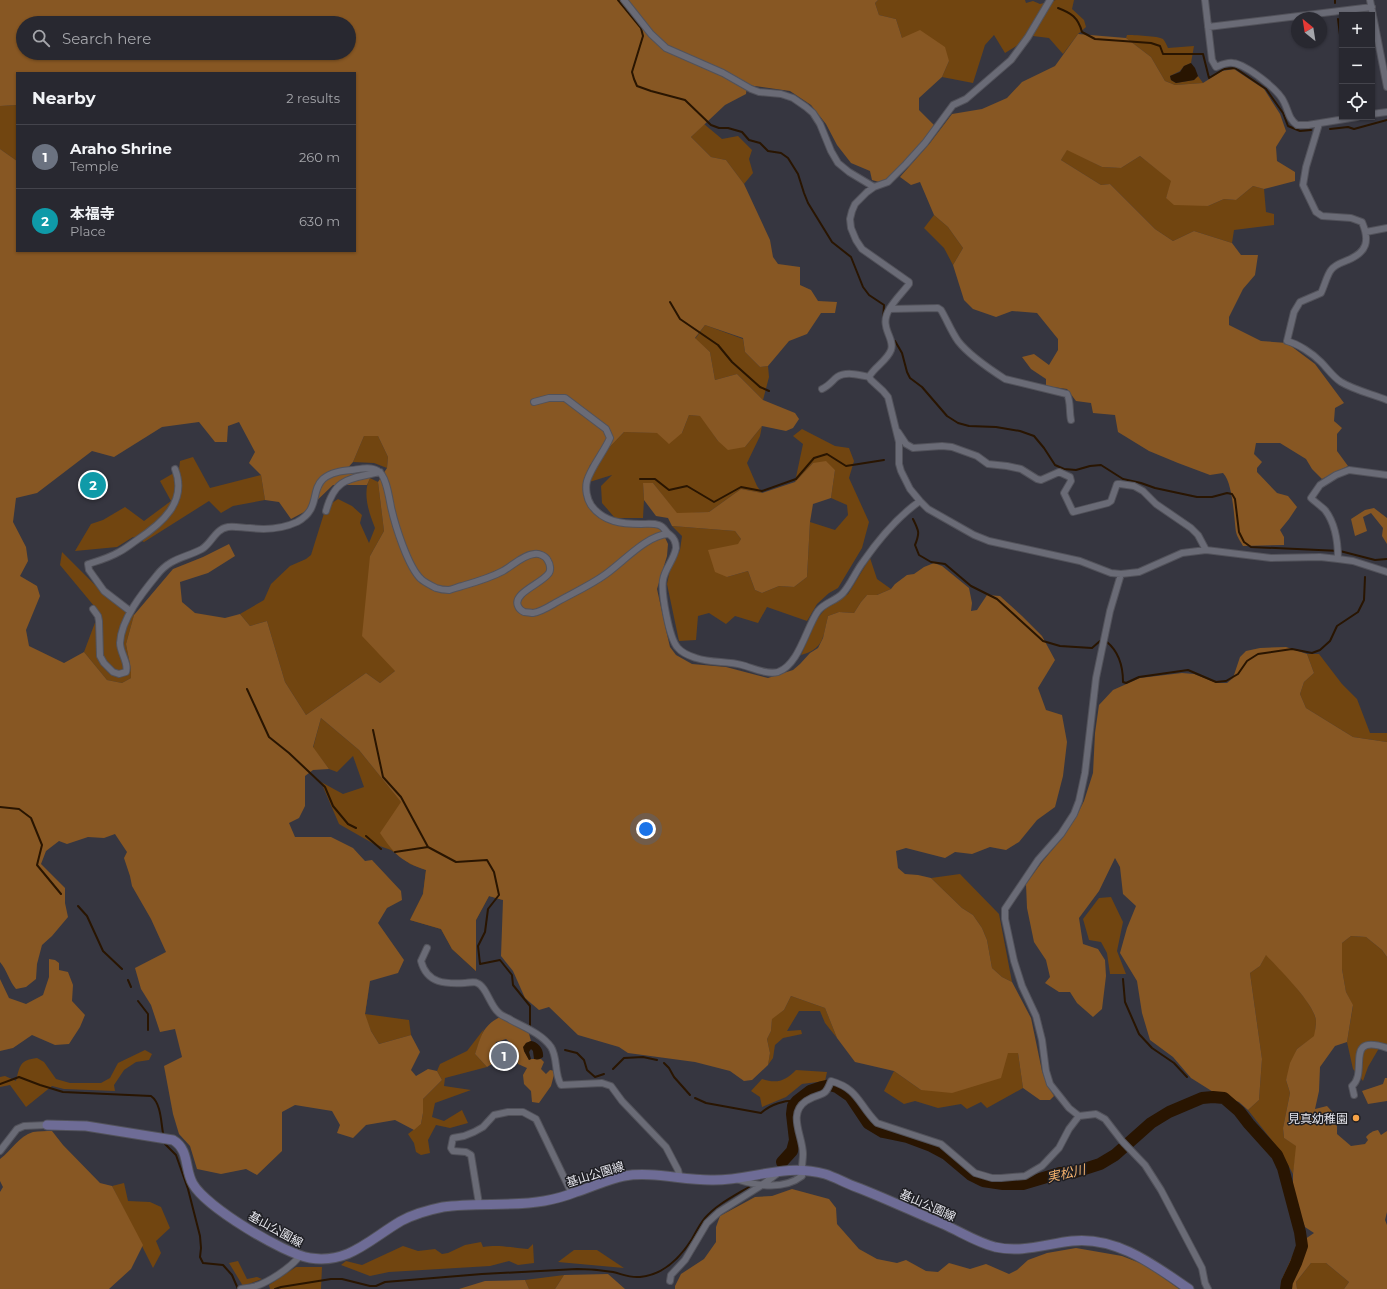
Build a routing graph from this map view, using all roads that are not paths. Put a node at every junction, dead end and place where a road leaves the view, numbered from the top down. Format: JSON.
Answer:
{"nodes":[{"id":1,"x":624,"y":0,"type":"edge"},
{"id":2,"x":1050,"y":0,"type":"edge"},
{"id":3,"x":1205,"y":0,"type":"edge"},
{"id":4,"x":1370,"y":0,"type":"edge"},
{"id":5,"x":1372,"y":7,"type":"junction"},
{"id":6,"x":1208,"y":28,"type":"junction"},
{"id":7,"x":1387,"y":87,"type":"edge"},
{"id":8,"x":1387,"y":112,"type":"edge"},
{"id":9,"x":1375,"y":114,"type":"edge"},
{"id":10,"x":1341,"y":120,"type":"edge"},
{"id":11,"x":1319,"y":124,"type":"junction"},
{"id":12,"x":874,"y":188,"type":"junction"},
{"id":13,"x":1387,"y":228,"type":"edge"},
{"id":14,"x":1366,"y":232,"type":"junction"},
{"id":15,"x":890,"y":309,"type":"junction"},
{"id":16,"x":869,"y":377,"type":"junction"},
{"id":17,"x":822,"y":389,"type":"dead end"},
{"id":18,"x":1387,"y":400,"type":"edge"},
{"id":19,"x":534,"y":402,"type":"dead end"},
{"id":20,"x":1072,"y":420,"type":"dead end"},
{"id":21,"x":895,"y":429,"type":"junction"},
{"id":22,"x":175,"y":469,"type":"dead end"},
{"id":23,"x":380,"y":472,"type":"junction"},
{"id":24,"x":1387,"y":475,"type":"edge"},
{"id":25,"x":920,"y":502,"type":"junction"},
{"id":26,"x":326,"y":511,"type":"dead end"},
{"id":27,"x":668,"y":534,"type":"junction"},
{"id":28,"x":1206,"y":550,"type":"junction"},
{"id":29,"x":1338,"y":554,"type":"junction"},
{"id":30,"x":1387,"y":572,"type":"edge"},
{"id":31,"x":1121,"y":574,"type":"junction"},
{"id":32,"x":93,"y":609,"type":"dead end"},
{"id":33,"x":130,"y":611,"type":"junction"},
{"id":34,"x":427,"y":948,"type":"dead end"},
{"id":35,"x":1387,"y":1048,"type":"edge"},
{"id":36,"x":1354,"y":1095,"type":"dead end"},
{"id":37,"x":1079,"y":1116,"type":"junction"},
{"id":38,"x":47,"y":1125,"type":"joint"},
{"id":39,"x":0,"y":1151,"type":"edge"},
{"id":40,"x":780,"y":1170,"type":"junction"},
{"id":41,"x":801,"y":1170,"type":"junction"},
{"id":42,"x":680,"y":1178,"type":"junction"},
{"id":43,"x":735,"y":1178,"type":"junction"},
{"id":44,"x":762,"y":1186,"type":"junction"},
{"id":45,"x":572,"y":1194,"type":"junction"},
{"id":46,"x":479,"y":1204,"type":"junction"},
{"id":47,"x":300,"y":1256,"type":"junction"},
{"id":48,"x":670,"y":1281,"type":"dead end"},
{"id":49,"x":242,"y":1289,"type":"edge"},
{"id":50,"x":1189,"y":1289,"type":"edge"},
{"id":51,"x":1208,"y":1289,"type":"edge"}],
"edges":[{"from":1,"to":12,"type":"street"},
{"from":2,"to":12,"type":"street"},
{"from":3,"to":6,"type":"street"},
{"from":4,"to":5,"type":"street"},
{"from":5,"to":6,"type":"street"},
{"from":5,"to":7,"type":"street"},
{"from":6,"to":11,"type":"street"},
{"from":8,"to":9,"type":"street"},
{"from":10,"to":11,"type":"street"},
{"from":11,"to":14,"type":"street"},
{"from":12,"to":15,"type":"street"},
{"from":13,"to":14,"type":"street"},
{"from":14,"to":18,"type":"street"},
{"from":15,"to":16,"type":"street"},
{"from":15,"to":20,"type":"street"},
{"from":16,"to":17,"type":"street"},
{"from":16,"to":21,"type":"street"},
{"from":19,"to":27,"type":"street"},
{"from":21,"to":25,"type":"street"},
{"from":21,"to":28,"type":"street"},
{"from":22,"to":33,"type":"street"},
{"from":23,"to":26,"type":"street"},
{"from":23,"to":27,"type":"street"},
{"from":23,"to":33,"type":"street"},
{"from":24,"to":29,"type":"street"},
{"from":25,"to":27,"type":"street"},
{"from":25,"to":31,"type":"street"},
{"from":28,"to":29,"type":"street"},
{"from":28,"to":31,"type":"street"},
{"from":29,"to":30,"type":"street"},
{"from":31,"to":37,"type":"street"},
{"from":32,"to":33,"type":"street"},
{"from":34,"to":42,"type":"street"},
{"from":35,"to":36,"type":"street"},
{"from":37,"to":41,"type":"street"},
{"from":37,"to":51,"type":"street"},
{"from":38,"to":39,"type":"street"},
{"from":38,"to":47,"type":"main road","name":"基山公園線"},
{"from":40,"to":41,"type":"main road","name":"基山公園線"},
{"from":40,"to":43,"type":"main road","name":"基山公園線"},
{"from":40,"to":44,"type":"street"},
{"from":41,"to":44,"type":"street"},
{"from":41,"to":50,"type":"main road","name":"基山公園線"},
{"from":42,"to":43,"type":"main road","name":"基山公園線"},
{"from":42,"to":45,"type":"main road","name":"基山公園線"},
{"from":43,"to":44,"type":"street"},
{"from":44,"to":48,"type":"street"},
{"from":45,"to":46,"type":"main road","name":"基山公園線"},
{"from":45,"to":46,"type":"street"},
{"from":46,"to":47,"type":"main road","name":"基山公園線"},
{"from":47,"to":49,"type":"street"}]}
